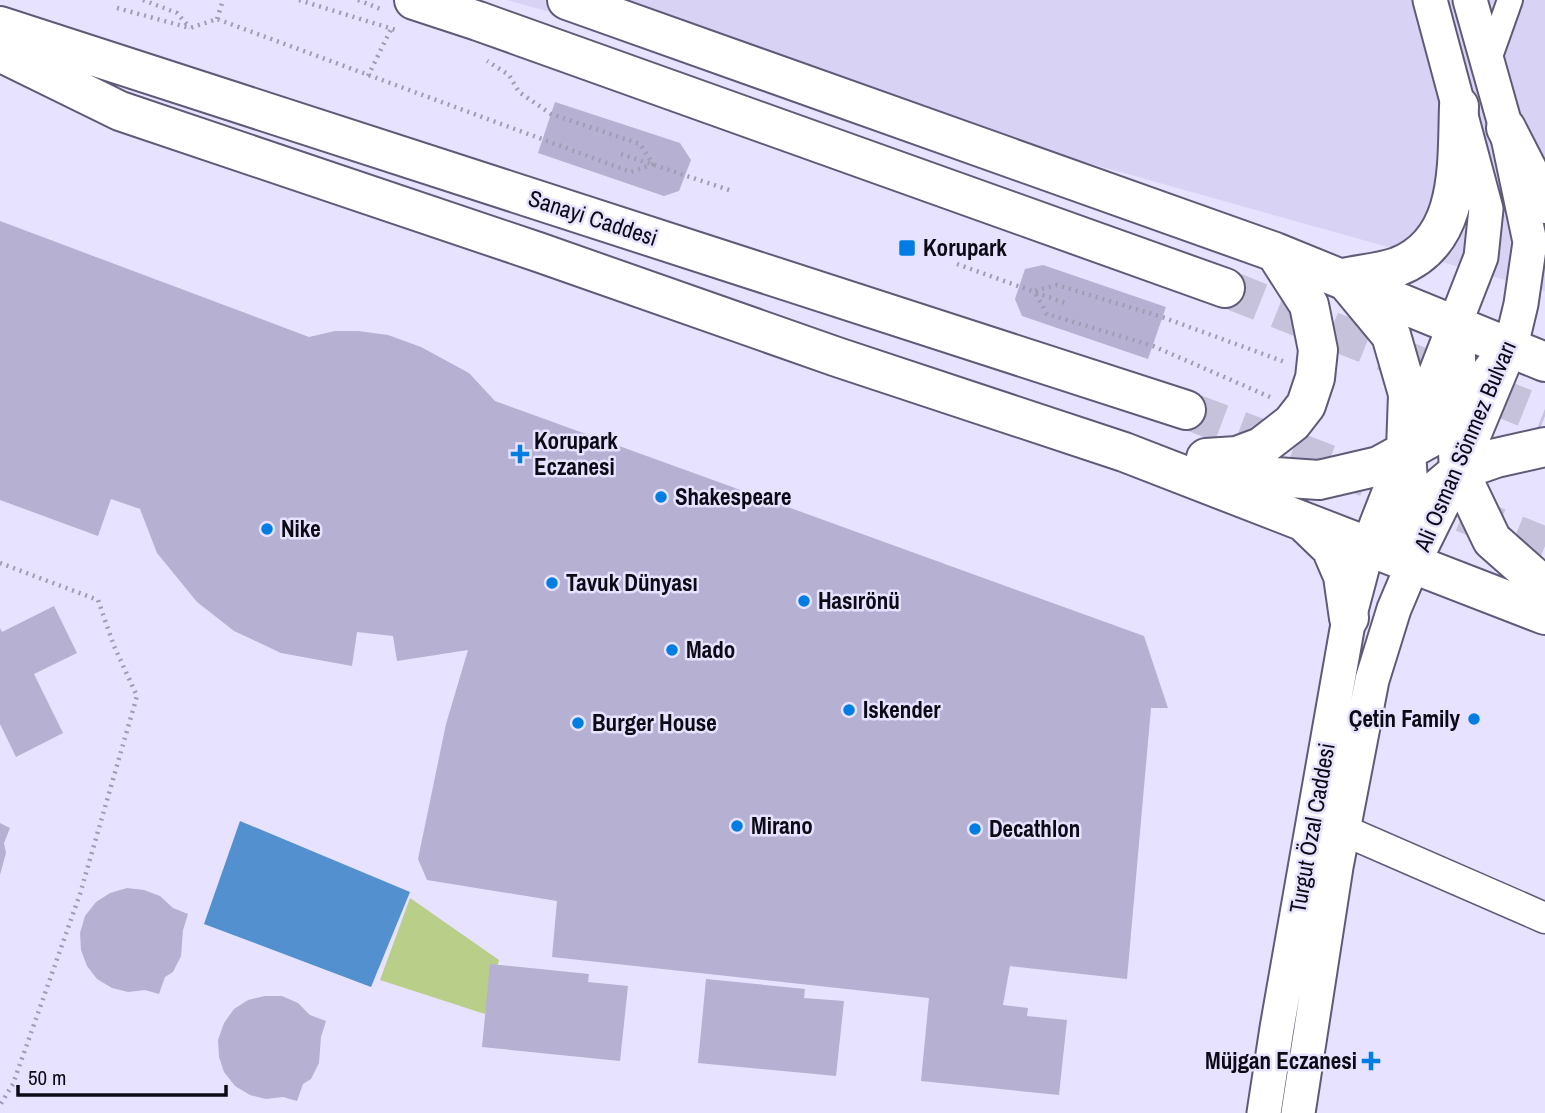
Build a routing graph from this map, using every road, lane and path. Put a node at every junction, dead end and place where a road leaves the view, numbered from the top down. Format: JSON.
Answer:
{"nodes":[{"id":1,"x":144,"y":0,"type":"edge"},
{"id":2,"x":223,"y":0,"type":"edge"},
{"id":3,"x":299,"y":0,"type":"edge"},
{"id":4,"x":358,"y":0,"type":"edge"},
{"id":5,"x":566,"y":0,"type":"edge"},
{"id":6,"x":1430,"y":0,"type":"edge"},
{"id":7,"x":1470,"y":0,"type":"edge"},
{"id":8,"x":1510,"y":0,"type":"edge"},
{"id":9,"x":117,"y":8,"type":"dead end"},
{"id":10,"x":398,"y":18,"type":"edge"},
{"id":11,"x":217,"y":19,"type":"junction"},
{"id":12,"x":0,"y":26,"type":"edge"},
{"id":13,"x":190,"y":28,"type":"junction"},
{"id":14,"x":0,"y":52,"type":"edge"},
{"id":15,"x":478,"y":55,"type":"dead end"},
{"id":16,"x":1488,"y":62,"type":"junction"},
{"id":17,"x":368,"y":76,"type":"junction"},
{"id":18,"x":1459,"y":106,"type":"junction"},
{"id":19,"x":1506,"y":128,"type":"junction"},
{"id":20,"x":621,"y":154,"type":"dead end"},
{"id":21,"x":653,"y":164,"type":"junction"},
{"id":22,"x":732,"y":191,"type":"dead end"},
{"id":23,"x":1545,"y":204,"type":"edge"},
{"id":24,"x":1275,"y":252,"type":"junction"},
{"id":25,"x":957,"y":264,"type":"dead end"},
{"id":26,"x":1343,"y":278,"type":"junction"},
{"id":27,"x":1225,"y":288,"type":"tunnel mouth"},
{"id":28,"x":1034,"y":291,"type":"junction"},
{"id":29,"x":1068,"y":304,"type":"dead end"},
{"id":30,"x":1456,"y":324,"type":"junction"},
{"id":31,"x":1511,"y":346,"type":"junction"},
{"id":32,"x":1545,"y":362,"type":"edge"},
{"id":33,"x":1316,"y":373,"type":"junction"},
{"id":34,"x":1185,"y":410,"type":"tunnel mouth"},
{"id":35,"x":1302,"y":411,"type":"junction"},
{"id":36,"x":1456,"y":415,"type":"junction"},
{"id":37,"x":1545,"y":447,"type":"edge"},
{"id":38,"x":1406,"y":450,"type":"junction"},
{"id":39,"x":1124,"y":452,"type":"junction"},
{"id":40,"x":1459,"y":471,"type":"junction"},
{"id":41,"x":1412,"y":513,"type":"junction"},
{"id":42,"x":1300,"y":519,"type":"junction"},
{"id":43,"x":1368,"y":546,"type":"junction"},
{"id":44,"x":0,"y":563,"type":"edge"},
{"id":45,"x":1413,"y":564,"type":"junction"},
{"id":46,"x":1545,"y":587,"type":"edge"},
{"id":47,"x":1545,"y":615,"type":"edge"},
{"id":48,"x":1349,"y":618,"type":"junction"},
{"id":49,"x":1343,"y":830,"type":"junction"},
{"id":50,"x":1545,"y":918,"type":"edge"},
{"id":51,"x":0,"y":1105,"type":"edge"},
{"id":52,"x":1264,"y":1113,"type":"edge"},
{"id":53,"x":1298,"y":1113,"type":"edge"}],
"edges":[{"from":1,"to":13,"type":"path"},
{"from":2,"to":11,"type":"path"},
{"from":3,"to":10,"type":"path"},
{"from":4,"to":10,"type":"path"},
{"from":5,"to":24,"type":"highway"},
{"from":6,"to":18,"type":"main road"},
{"from":7,"to":16,"type":"main road","name":"Ali Osman Sönmez Bulvarı"},
{"from":8,"to":16,"type":"street"},
{"from":9,"to":13,"type":"path"},
{"from":10,"to":17,"type":"path"},
{"from":10,"to":27,"type":"highway"},
{"from":11,"to":13,"type":"path"},
{"from":11,"to":17,"type":"path"},
{"from":12,"to":34,"type":"highway","name":"Sanayi Caddesi"},
{"from":14,"to":39,"type":"highway"},
{"from":15,"to":21,"type":"path"},
{"from":16,"to":19,"type":"main road","name":"Ali Osman Sönmez Bulvarı"},
{"from":17,"to":21,"type":"path"},
{"from":18,"to":26,"type":"highway"},
{"from":18,"to":30,"type":"main road"},
{"from":19,"to":23,"type":"highway"},
{"from":19,"to":31,"type":"main road","name":"Ali Osman Sönmez Bulvarı"},
{"from":20,"to":21,"type":"path"},
{"from":21,"to":22,"type":"path"},
{"from":24,"to":26,"type":"highway"},
{"from":24,"to":33,"type":"highway"},
{"from":25,"to":28,"type":"path"},
{"from":26,"to":30,"type":"highway"},
{"from":26,"to":38,"type":"highway"},
{"from":28,"to":29,"type":"path"},
{"from":28,"to":33,"type":"path"},
{"from":28,"to":35,"type":"path"},
{"from":30,"to":31,"type":"highway"},
{"from":30,"to":36,"type":"highway"},
{"from":30,"to":38,"type":"main road"},
{"from":31,"to":32,"type":"highway"},
{"from":31,"to":36,"type":"highway"},
{"from":31,"to":40,"type":"main road","name":"Ali Osman Sönmez Bulvarı"},
{"from":33,"to":35,"type":"highway"},
{"from":35,"to":39,"type":"highway"},
{"from":36,"to":38,"type":"highway"},
{"from":36,"to":40,"type":"highway"},
{"from":37,"to":40,"type":"highway"},
{"from":38,"to":39,"type":"highway"},
{"from":38,"to":41,"type":"highway"},
{"from":38,"to":43,"type":"main road"},
{"from":39,"to":42,"type":"highway"},
{"from":40,"to":41,"type":"highway"},
{"from":40,"to":45,"type":"main road","name":"Ali Osman Sönmez Bulvarı"},
{"from":40,"to":46,"type":"highway"},
{"from":41,"to":43,"type":"highway"},
{"from":41,"to":45,"type":"highway"},
{"from":42,"to":43,"type":"highway"},
{"from":42,"to":48,"type":"highway"},
{"from":43,"to":45,"type":"highway"},
{"from":43,"to":48,"type":"main road","name":"Turgut Özal Caddesi"},
{"from":44,"to":51,"type":"path"},
{"from":45,"to":47,"type":"highway"},
{"from":45,"to":49,"type":"main road","name":"Turgut Özal Caddesi"},
{"from":48,"to":52,"type":"main road","name":"Turgut Özal Caddesi"},
{"from":49,"to":50,"type":"street"},
{"from":49,"to":53,"type":"main road","name":"Turgut Özal Caddesi"}]}
